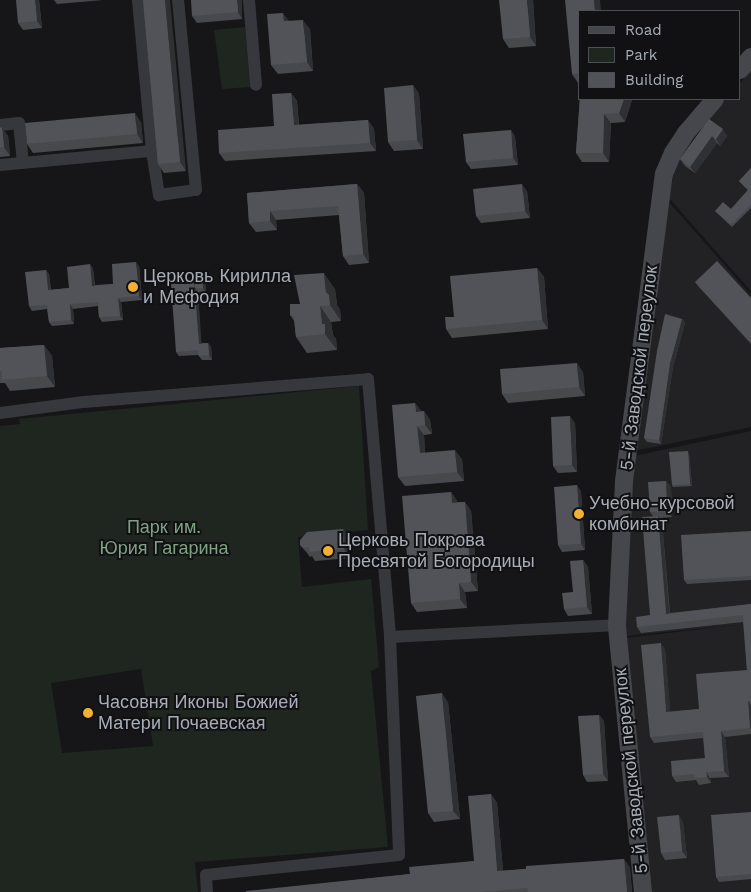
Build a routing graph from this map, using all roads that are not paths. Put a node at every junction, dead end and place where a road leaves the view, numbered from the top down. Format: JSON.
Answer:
{"nodes":[{"id":1,"x":138,"y":0,"type":"edge"},
{"id":2,"x":178,"y":0,"type":"edge"},
{"id":3,"x":249,"y":0,"type":"edge"},
{"id":4,"x":751,"y":57,"type":"edge"},
{"id":5,"x":741,"y":69,"type":"edge"},
{"id":6,"x":256,"y":84,"type":"dead end"},
{"id":7,"x":714,"y":100,"type":"edge"},
{"id":8,"x":0,"y":125,"type":"edge"},
{"id":9,"x":152,"y":151,"type":"junction"},
{"id":10,"x":22,"y":163,"type":"junction"},
{"id":11,"x":0,"y":165,"type":"edge"},
{"id":12,"x":0,"y":413,"type":"edge"},
{"id":13,"x":617,"y":625,"type":"junction"},
{"id":14,"x":390,"y":637,"type":"junction"},
{"id":15,"x":208,"y":892,"type":"edge"},
{"id":16,"x":643,"y":892,"type":"edge"}],
"edges":[{"from":1,"to":9,"type":"street"},
{"from":2,"to":9,"type":"street"},
{"from":3,"to":6,"type":"street"},
{"from":4,"to":5,"type":"street"},
{"from":7,"to":13,"type":"street","name":"5-й Заводской переулок"},
{"from":8,"to":10,"type":"street"},
{"from":9,"to":10,"type":"street"},
{"from":10,"to":11,"type":"street"},
{"from":12,"to":14,"type":"street"},
{"from":13,"to":14,"type":"street"},
{"from":13,"to":16,"type":"street","name":"5-й Заводской переулок"},
{"from":14,"to":15,"type":"street"}]}
